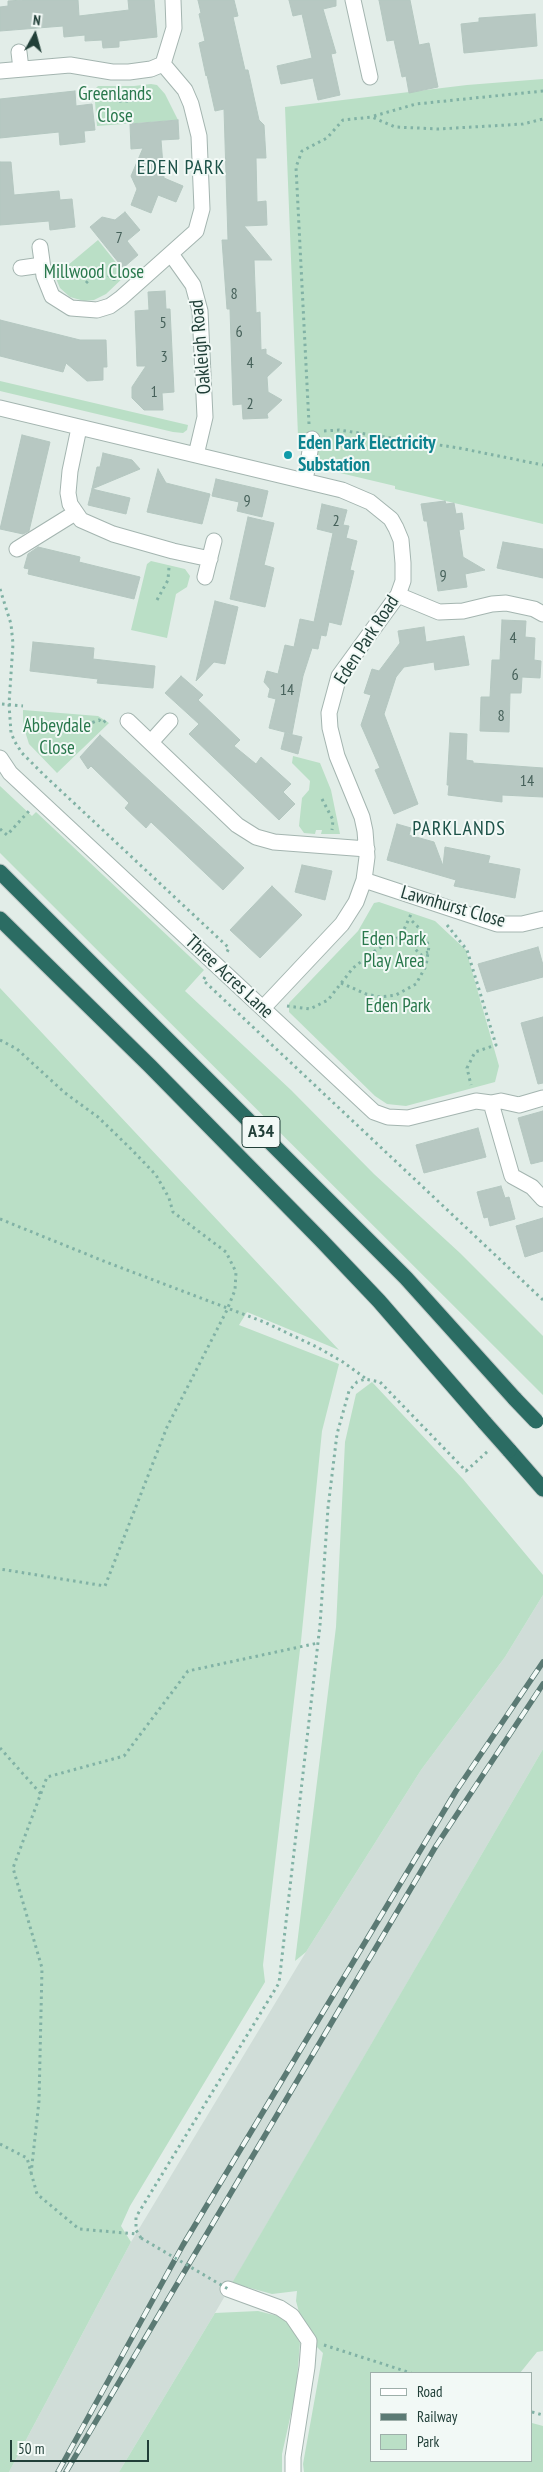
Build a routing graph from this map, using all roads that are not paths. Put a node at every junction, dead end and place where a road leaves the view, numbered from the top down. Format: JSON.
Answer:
{"nodes":[{"id":1,"x":173,"y":0,"type":"edge"},
{"id":2,"x":353,"y":0,"type":"edge"},
{"id":3,"x":19,"y":52,"type":"dead end"},
{"id":4,"x":163,"y":64,"type":"junction"},
{"id":5,"x":21,"y":69,"type":"junction"},
{"id":6,"x":0,"y":71,"type":"edge"},
{"id":7,"x":370,"y":78,"type":"dead end"},
{"id":8,"x":40,"y":246,"type":"dead end"},
{"id":9,"x":171,"y":254,"type":"junction"},
{"id":10,"x":42,"y":265,"type":"junction"},
{"id":11,"x":20,"y":268,"type":"dead end"},
{"id":12,"x":0,"y":408,"type":"edge"},
{"id":13,"x":79,"y":428,"type":"junction"},
{"id":14,"x":313,"y":433,"type":"road end"},
{"id":15,"x":196,"y":455,"type":"junction"},
{"id":16,"x":304,"y":481,"type":"junction"},
{"id":17,"x":75,"y":513,"type":"junction"},
{"id":18,"x":214,"y":541,"type":"dead end"},
{"id":19,"x":17,"y":549,"type":"dead end"},
{"id":20,"x":210,"y":559,"type":"junction"},
{"id":21,"x":205,"y":577,"type":"dead end"},
{"id":22,"x":398,"y":595,"type":"junction"},
{"id":23,"x":543,"y":614,"type":"edge"},
{"id":24,"x":128,"y":721,"type":"dead end"},
{"id":25,"x":170,"y":721,"type":"dead end"},
{"id":26,"x":151,"y":742,"type":"junction"},
{"id":27,"x":0,"y":758,"type":"edge"},
{"id":28,"x":367,"y":849,"type":"junction"},
{"id":29,"x":0,"y":872,"type":"edge"},
{"id":30,"x":364,"y":880,"type":"junction"},
{"id":31,"x":0,"y":919,"type":"edge"},
{"id":32,"x":543,"y":919,"type":"edge"},
{"id":33,"x":262,"y":1008,"type":"junction"},
{"id":34,"x":543,"y":1098,"type":"edge"},
{"id":35,"x":490,"y":1104,"type":"junction"},
{"id":36,"x":543,"y":1199,"type":"edge"},
{"id":37,"x":540,"y":1425,"type":"edge"},
{"id":38,"x":543,"y":1489,"type":"edge"},
{"id":39,"x":228,"y":2289,"type":"road end"},
{"id":40,"x":294,"y":2472,"type":"edge"}],
"edges":[{"from":1,"to":4,"type":"street"},
{"from":2,"to":7,"type":"street"},
{"from":3,"to":5,"type":"street"},
{"from":4,"to":5,"type":"street"},
{"from":4,"to":9,"type":"street"},
{"from":5,"to":6,"type":"street"},
{"from":8,"to":10,"type":"street"},
{"from":9,"to":10,"type":"street"},
{"from":9,"to":15,"type":"street","name":"Oakleigh Road"},
{"from":10,"to":11,"type":"street"},
{"from":12,"to":13,"type":"street","name":"Eden Park Road"},
{"from":13,"to":15,"type":"street","name":"Eden Park Road"},
{"from":13,"to":17,"type":"street"},
{"from":14,"to":16,"type":"street"},
{"from":15,"to":16,"type":"street","name":"Eden Park Road"},
{"from":16,"to":22,"type":"street","name":"Eden Park Road"},
{"from":17,"to":19,"type":"street"},
{"from":17,"to":20,"type":"street"},
{"from":18,"to":20,"type":"street"},
{"from":20,"to":21,"type":"street"},
{"from":22,"to":23,"type":"street"},
{"from":22,"to":28,"type":"street","name":"Eden Park Road"},
{"from":24,"to":26,"type":"street"},
{"from":25,"to":26,"type":"street"},
{"from":26,"to":28,"type":"street"},
{"from":27,"to":33,"type":"street","name":"Three Acres Lane"},
{"from":28,"to":30,"type":"street","name":"Eden Park Road"},
{"from":29,"to":37,"type":"highway","number":"A34","bridge":true},
{"from":30,"to":32,"type":"street","name":"Lawnhurst Close"},
{"from":30,"to":33,"type":"street","name":"Eden Park Road"},
{"from":31,"to":38,"type":"highway","number":"A34","bridge":true},
{"from":33,"to":35,"type":"street","name":"Three Acres Lane"},
{"from":34,"to":35,"type":"street","name":"Three Acres Lane"},
{"from":35,"to":36,"type":"street"},
{"from":39,"to":40,"type":"street"}]}
